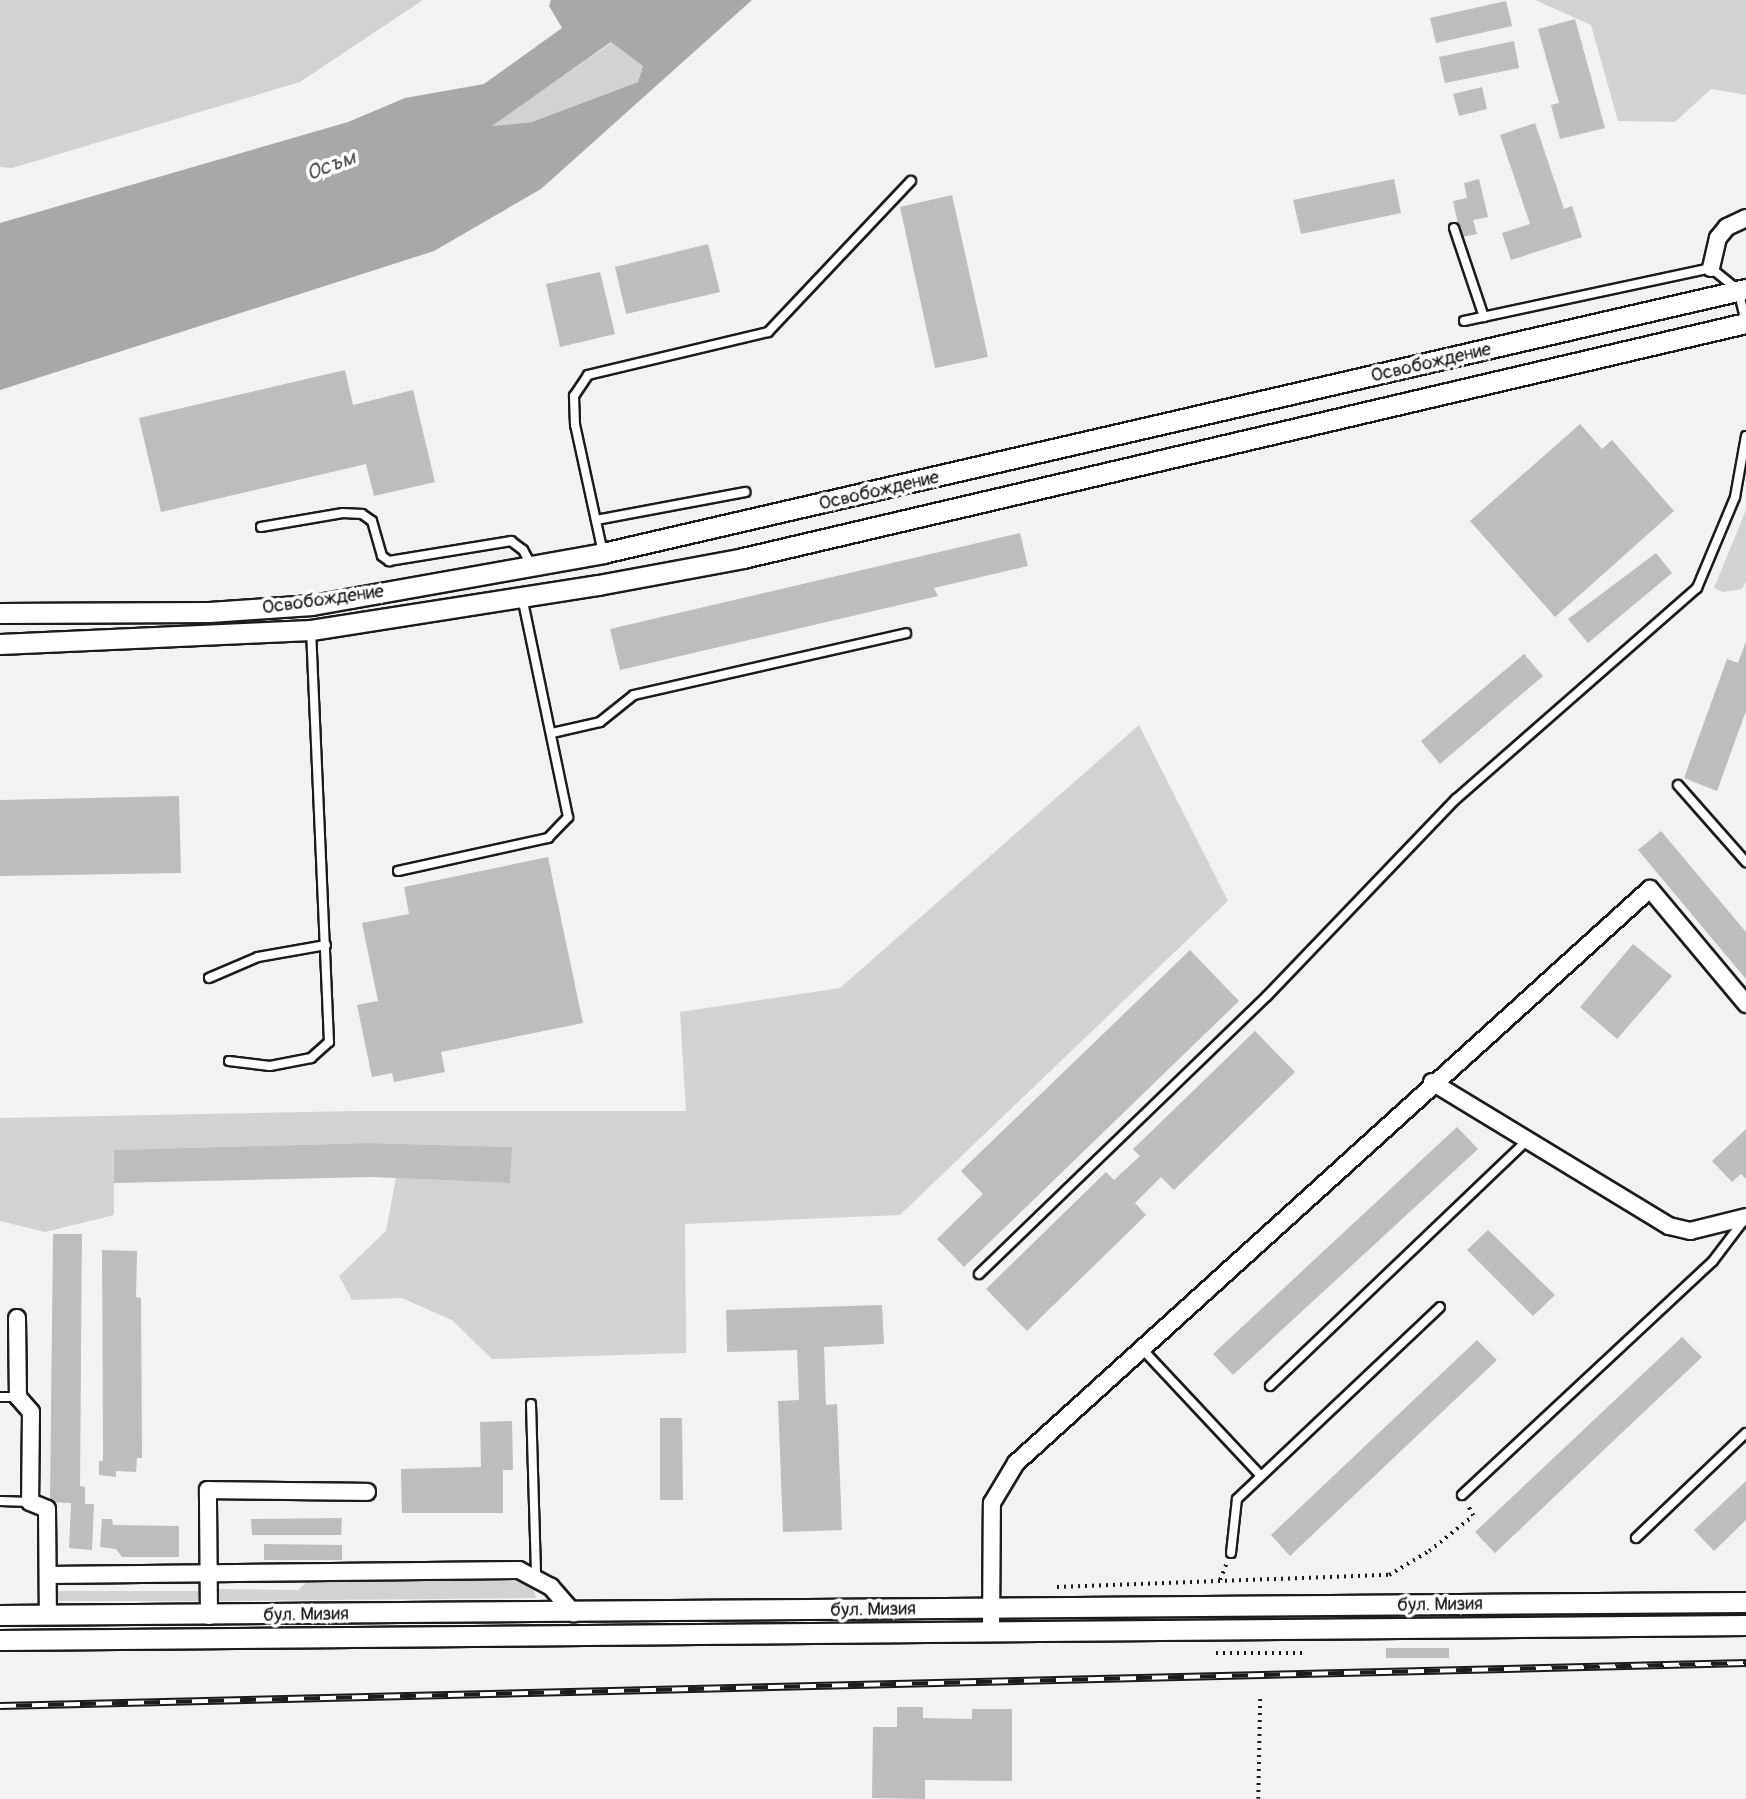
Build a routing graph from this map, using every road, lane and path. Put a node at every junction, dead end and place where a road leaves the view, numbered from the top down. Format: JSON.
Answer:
{"nodes":[{"id":1,"x":911,"y":181,"type":"dead end"},
{"id":2,"x":1746,"y":218,"type":"edge"},
{"id":3,"x":1454,"y":228,"type":"dead end"},
{"id":4,"x":1711,"y":268,"type":"junction"},
{"id":5,"x":1742,"y":290,"type":"edge"},
{"id":6,"x":1484,"y":317,"type":"junction"},
{"id":7,"x":1464,"y":321,"type":"dead end"},
{"id":8,"x":1746,"y":322,"type":"edge"},
{"id":9,"x":1746,"y":436,"type":"edge"},
{"id":10,"x":746,"y":492,"type":"dead end"},
{"id":11,"x":596,"y":520,"type":"junction"},
{"id":12,"x":261,"y":527,"type":"dead end"},
{"id":13,"x":603,"y":553,"type":"junction"},
{"id":14,"x":532,"y":566,"type":"junction"},
{"id":15,"x":522,"y":597,"type":"junction"},
{"id":16,"x":0,"y":614,"type":"edge"},
{"id":17,"x":311,"y":630,"type":"junction"},
{"id":18,"x":906,"y":634,"type":"dead end"},
{"id":19,"x":0,"y":644,"type":"edge"},
{"id":20,"x":552,"y":733,"type":"junction"},
{"id":21,"x":1678,"y":785,"type":"dead end"},
{"id":22,"x":1746,"y":862,"type":"edge"},
{"id":23,"x":398,"y":871,"type":"dead end"},
{"id":24,"x":326,"y":945,"type":"junction"},
{"id":25,"x":209,"y":978,"type":"dead end"},
{"id":26,"x":1746,"y":1004,"type":"edge"},
{"id":27,"x":229,"y":1061,"type":"dead end"},
{"id":28,"x":1432,"y":1082,"type":"junction"},
{"id":29,"x":1527,"y":1140,"type":"junction"},
{"id":30,"x":1746,"y":1217,"type":"edge"},
{"id":31,"x":979,"y":1274,"type":"dead end"},
{"id":32,"x":1440,"y":1307,"type":"dead end"},
{"id":33,"x":17,"y":1318,"type":"dead end"},
{"id":34,"x":1144,"y":1350,"type":"junction"},
{"id":35,"x":1269,"y":1386,"type":"dead end"},
{"id":36,"x":0,"y":1397,"type":"edge"},
{"id":37,"x":18,"y":1397,"type":"junction"},
{"id":38,"x":531,"y":1404,"type":"dead end"},
{"id":39,"x":1746,"y":1433,"type":"edge"},
{"id":40,"x":1261,"y":1476,"type":"junction"},
{"id":41,"x":368,"y":1492,"type":"dead end"},
{"id":42,"x":1462,"y":1495,"type":"joint"},
{"id":43,"x":0,"y":1501,"type":"edge"},
{"id":44,"x":30,"y":1502,"type":"junction"},
{"id":45,"x":1636,"y":1538,"type":"dead end"},
{"id":46,"x":1231,"y":1553,"type":"dead end"},
{"id":47,"x":209,"y":1573,"type":"junction"},
{"id":48,"x":48,"y":1575,"type":"junction"},
{"id":49,"x":536,"y":1576,"type":"junction"},
{"id":50,"x":1055,"y":1588,"type":"dead end"},
{"id":51,"x":1746,"y":1602,"type":"edge"},
{"id":52,"x":992,"y":1609,"type":"junction"},
{"id":53,"x":574,"y":1613,"type":"junction"},
{"id":54,"x":0,"y":1615,"type":"edge"},
{"id":55,"x":48,"y":1615,"type":"junction"},
{"id":56,"x":209,"y":1616,"type":"junction"},
{"id":57,"x":1746,"y":1625,"type":"edge"},
{"id":58,"x":991,"y":1632,"type":"junction"},
{"id":59,"x":0,"y":1640,"type":"edge"},
{"id":60,"x":1216,"y":1653,"type":"dead end"},
{"id":61,"x":1306,"y":1653,"type":"dead end"},
{"id":62,"x":1260,"y":1698,"type":"dead end"},
{"id":63,"x":1258,"y":1799,"type":"edge"}],
"edges":[{"from":1,"to":11,"type":"lane"},
{"from":2,"to":4,"type":"street"},
{"from":3,"to":6,"type":"lane"},
{"from":4,"to":5,"type":"lane"},
{"from":4,"to":6,"type":"lane"},
{"from":5,"to":8,"type":"lane"},
{"from":5,"to":13,"type":"street","name":"Освобождение"},
{"from":6,"to":7,"type":"lane"},
{"from":8,"to":15,"type":"street","name":"Освобождение"},
{"from":9,"to":31,"type":"lane"},
{"from":10,"to":11,"type":"lane"},
{"from":11,"to":13,"type":"lane"},
{"from":12,"to":14,"type":"lane"},
{"from":13,"to":14,"type":"street","name":"Освобождение"},
{"from":14,"to":16,"type":"street","name":"Освобождение"},
{"from":15,"to":17,"type":"street","name":"Освобождение"},
{"from":15,"to":20,"type":"lane"},
{"from":17,"to":19,"type":"street","name":"Освобождение"},
{"from":17,"to":24,"type":"lane"},
{"from":18,"to":20,"type":"lane"},
{"from":20,"to":23,"type":"lane"},
{"from":21,"to":22,"type":"lane"},
{"from":24,"to":25,"type":"lane"},
{"from":24,"to":27,"type":"lane"},
{"from":26,"to":28,"type":"street"},
{"from":28,"to":29,"type":"street"},
{"from":28,"to":34,"type":"street"},
{"from":29,"to":30,"type":"street"},
{"from":29,"to":35,"type":"lane"},
{"from":30,"to":42,"type":"lane"},
{"from":32,"to":40,"type":"lane"},
{"from":33,"to":37,"type":"street"},
{"from":34,"to":40,"type":"lane"},
{"from":34,"to":52,"type":"street"},
{"from":36,"to":37,"type":"lane"},
{"from":37,"to":44,"type":"street"},
{"from":38,"to":49,"type":"lane"},
{"from":39,"to":45,"type":"lane"},
{"from":40,"to":46,"type":"lane"},
{"from":41,"to":47,"type":"street"},
{"from":42,"to":50,"type":"path"},
{"from":43,"to":44,"type":"lane"},
{"from":44,"to":48,"type":"street"},
{"from":47,"to":48,"type":"street"},
{"from":47,"to":49,"type":"street"},
{"from":47,"to":56,"type":"street"},
{"from":48,"to":55,"type":"street"},
{"from":49,"to":53,"type":"street"},
{"from":51,"to":52,"type":"street","name":"бул. Мизия"},
{"from":52,"to":53,"type":"street","name":"бул. Мизия"},
{"from":52,"to":58,"type":"street"},
{"from":53,"to":56,"type":"street","name":"бул. Мизия"},
{"from":54,"to":55,"type":"street","name":"бул. Мизия"},
{"from":55,"to":56,"type":"street","name":"бул. Мизия"},
{"from":57,"to":58,"type":"street","name":"бул. Мизия"},
{"from":58,"to":59,"type":"street","name":"бул. Мизия"},
{"from":60,"to":61,"type":"path"},
{"from":62,"to":63,"type":"path"}]}
